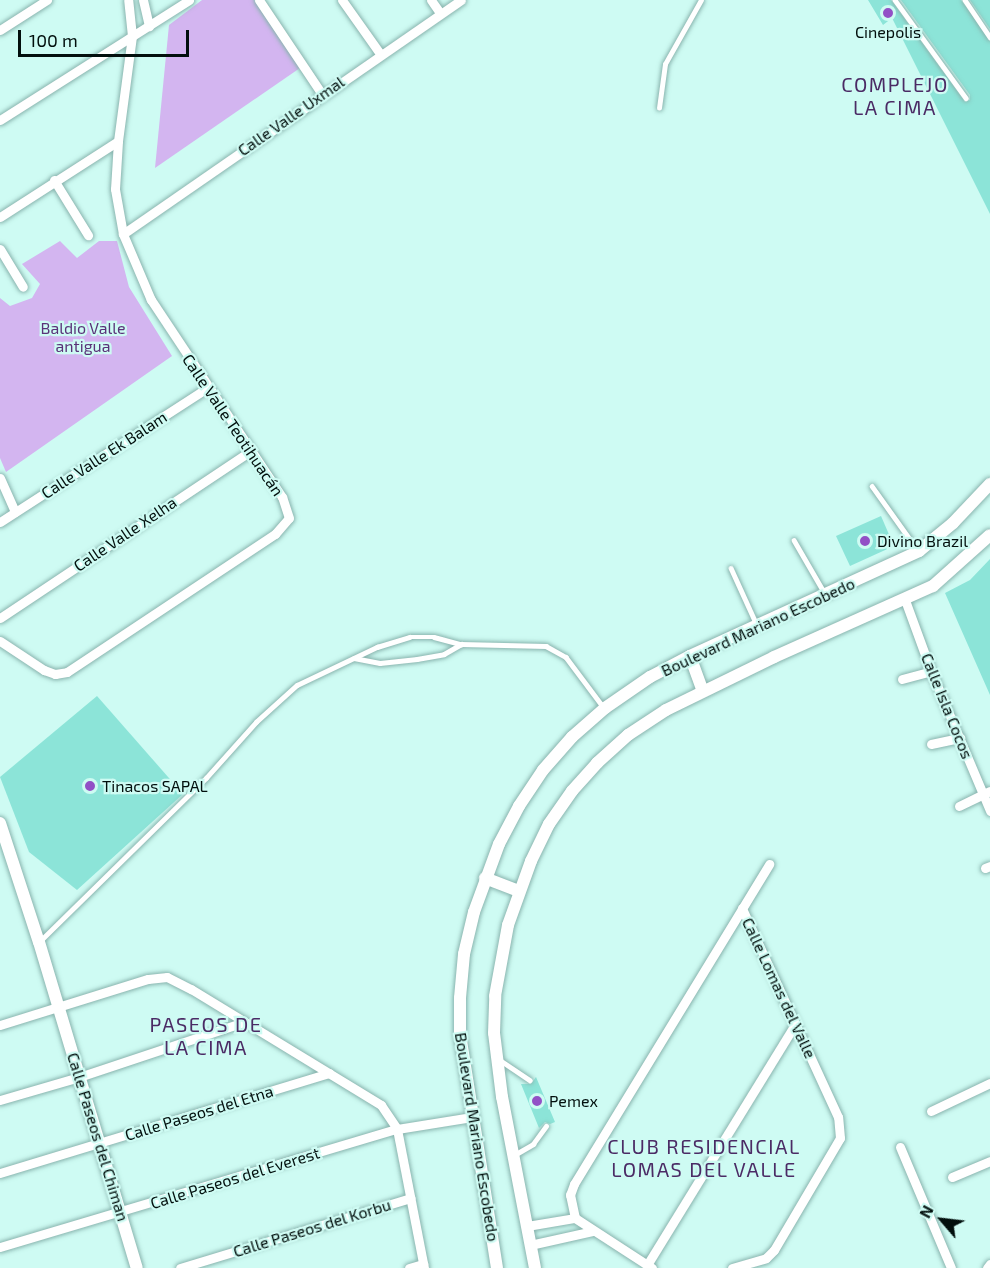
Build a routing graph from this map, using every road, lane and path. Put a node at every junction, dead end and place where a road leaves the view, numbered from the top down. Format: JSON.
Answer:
{"nodes":[{"id":1,"x":47,"y":0,"type":"edge"},
{"id":2,"x":128,"y":0,"type":"edge"},
{"id":3,"x":143,"y":0,"type":"edge"},
{"id":4,"x":189,"y":0,"type":"edge"},
{"id":5,"x":259,"y":0,"type":"edge"},
{"id":6,"x":342,"y":0,"type":"edge"},
{"id":7,"x":431,"y":0,"type":"edge"},
{"id":8,"x":461,"y":0,"type":"edge"},
{"id":9,"x":701,"y":0,"type":"edge"},
{"id":10,"x":905,"y":0,"type":"edge"},
{"id":11,"x":965,"y":0,"type":"edge"},
{"id":12,"x":896,"y":2,"type":"edge"},
{"id":13,"x":440,"y":13,"type":"junction"},
{"id":14,"x":149,"y":26,"type":"junction"},
{"id":15,"x":0,"y":29,"type":"edge"},
{"id":16,"x":132,"y":36,"type":"junction"},
{"id":17,"x":990,"y":37,"type":"edge"},
{"id":18,"x":381,"y":55,"type":"junction"},
{"id":19,"x":322,"y":94,"type":"junction"},
{"id":20,"x":966,"y":98,"type":"dead end"},
{"id":21,"x":659,"y":108,"type":"dead end"},
{"id":22,"x":0,"y":120,"type":"edge"},
{"id":23,"x":118,"y":141,"type":"junction"},
{"id":24,"x":54,"y":180,"type":"junction"},
{"id":25,"x":0,"y":217,"type":"edge"},
{"id":26,"x":123,"y":234,"type":"junction"},
{"id":27,"x":88,"y":235,"type":"dead end"},
{"id":28,"x":0,"y":249,"type":"edge"},
{"id":29,"x":23,"y":287,"type":"dead end"},
{"id":30,"x":207,"y":388,"type":"junction"},
{"id":31,"x":250,"y":451,"type":"junction"},
{"id":32,"x":0,"y":478,"type":"edge"},
{"id":33,"x":990,"y":484,"type":"edge"},
{"id":34,"x":872,"y":486,"type":"dead end"},
{"id":35,"x":15,"y":512,"type":"junction"},
{"id":36,"x":0,"y":522,"type":"edge"},
{"id":37,"x":990,"y":535,"type":"edge"},
{"id":38,"x":794,"y":540,"type":"dead end"},
{"id":39,"x":919,"y":551,"type":"junction"},
{"id":40,"x":731,"y":568,"type":"dead end"},
{"id":41,"x":825,"y":595,"type":"junction"},
{"id":42,"x":905,"y":600,"type":"junction"},
{"id":43,"x":0,"y":618,"type":"edge"},
{"id":44,"x":757,"y":625,"type":"junction"},
{"id":45,"x":0,"y":641,"type":"edge"},
{"id":46,"x":461,"y":644,"type":"junction"},
{"id":47,"x":690,"y":656,"type":"junction"},
{"id":48,"x":354,"y":658,"type":"junction"},
{"id":49,"x":931,"y":671,"type":"junction"},
{"id":50,"x":902,"y":680,"type":"dead end"},
{"id":51,"x":704,"y":691,"type":"junction"},
{"id":52,"x":604,"y":708,"type":"junction"},
{"id":53,"x":960,"y":738,"type":"junction"},
{"id":54,"x":931,"y":744,"type":"dead end"},
{"id":55,"x":987,"y":792,"type":"edge"},
{"id":56,"x":959,"y":806,"type":"dead end"},
{"id":57,"x":990,"y":811,"type":"edge"},
{"id":58,"x":0,"y":823,"type":"edge"},
{"id":59,"x":769,"y":864,"type":"dead end"},
{"id":60,"x":485,"y":878,"type":"junction"},
{"id":61,"x":519,"y":891,"type":"junction"},
{"id":62,"x":742,"y":908,"type":"junction"},
{"id":63,"x":39,"y":942,"type":"junction"},
{"id":64,"x":59,"y":1007,"type":"junction"},
{"id":65,"x":244,"y":1022,"type":"junction"},
{"id":66,"x":795,"y":1023,"type":"junction"},
{"id":67,"x":0,"y":1025,"type":"edge"},
{"id":68,"x":497,"y":1058,"type":"junction"},
{"id":69,"x":329,"y":1073,"type":"junction"},
{"id":70,"x":79,"y":1077,"type":"junction"},
{"id":71,"x":530,"y":1080,"type":"dead end"},
{"id":72,"x":990,"y":1083,"type":"edge"},
{"id":73,"x":0,"y":1100,"type":"edge"},
{"id":74,"x":931,"y":1111,"type":"dead end"},
{"id":75,"x":472,"y":1118,"type":"junction"},
{"id":76,"x":546,"y":1126,"type":"dead end"},
{"id":77,"x":398,"y":1129,"type":"junction"},
{"id":78,"x":100,"y":1143,"type":"junction"},
{"id":79,"x":900,"y":1147,"type":"dead end"},
{"id":80,"x":513,"y":1155,"type":"junction"},
{"id":81,"x":990,"y":1161,"type":"edge"},
{"id":82,"x":0,"y":1173,"type":"edge"},
{"id":83,"x":952,"y":1177,"type":"dead end"},
{"id":84,"x":411,"y":1198,"type":"junction"},
{"id":85,"x":121,"y":1212,"type":"junction"},
{"id":86,"x":576,"y":1218,"type":"junction"},
{"id":87,"x":527,"y":1226,"type":"junction"},
{"id":88,"x":593,"y":1231,"type":"junction"},
{"id":89,"x":530,"y":1245,"type":"junction"},
{"id":90,"x":0,"y":1247,"type":"edge"},
{"id":91,"x":990,"y":1264,"type":"edge"},
{"id":92,"x":424,"y":1266,"type":"edge"},
{"id":93,"x":649,"y":1266,"type":"edge"},
{"id":94,"x":137,"y":1268,"type":"edge"},
{"id":95,"x":180,"y":1268,"type":"edge"},
{"id":96,"x":409,"y":1268,"type":"edge"},
{"id":97,"x":497,"y":1268,"type":"edge"},
{"id":98,"x":535,"y":1268,"type":"edge"},
{"id":99,"x":732,"y":1268,"type":"edge"},
{"id":100,"x":951,"y":1268,"type":"edge"},
{"id":101,"x":987,"y":1268,"type":"edge"}],
"edges":[{"from":1,"to":15,"type":"street"},
{"from":2,"to":16,"type":"street","name":"Calle Valle Teotihuacán"},
{"from":3,"to":14,"type":"street"},
{"from":4,"to":14,"type":"street"},
{"from":5,"to":19,"type":"street"},
{"from":6,"to":18,"type":"street"},
{"from":7,"to":13,"type":"street"},
{"from":8,"to":13,"type":"street","name":"Calle Valle Uxmal"},
{"from":9,"to":21,"type":"lane"},
{"from":10,"to":12,"type":"lane"},
{"from":11,"to":17,"type":"lane"},
{"from":12,"to":20,"type":"lane"},
{"from":13,"to":18,"type":"street","name":"Calle Valle Uxmal"},
{"from":14,"to":16,"type":"street"},
{"from":16,"to":22,"type":"street"},
{"from":16,"to":23,"type":"street","name":"Calle Valle Teotihuacán"},
{"from":18,"to":19,"type":"street","name":"Calle Valle Uxmal"},
{"from":19,"to":26,"type":"street","name":"Calle Valle Uxmal"},
{"from":23,"to":24,"type":"street"},
{"from":23,"to":26,"type":"street","name":"Calle Valle Teotihuacán"},
{"from":24,"to":25,"type":"street"},
{"from":24,"to":27,"type":"street"},
{"from":26,"to":30,"type":"street","name":"Calle Valle Teotihuacán"},
{"from":28,"to":29,"type":"street"},
{"from":30,"to":31,"type":"street","name":"Calle Valle Teotihuacán"},
{"from":30,"to":35,"type":"street","name":"Calle Valle Ek Balam"},
{"from":31,"to":43,"type":"street","name":"Calle Valle Xelha"},
{"from":31,"to":45,"type":"street","name":"Calle Valle Teotihuacán"},
{"from":32,"to":35,"type":"street"},
{"from":33,"to":39,"type":"street","name":"Boulevard Mariano Escobedo"},
{"from":34,"to":39,"type":"lane"},
{"from":35,"to":36,"type":"street","name":"Calle Valle Ek Balam"},
{"from":37,"to":42,"type":"street","name":"Boulevard Mariano Escobedo"},
{"from":38,"to":41,"type":"lane"},
{"from":39,"to":41,"type":"street","name":"Boulevard Mariano Escobedo"},
{"from":40,"to":44,"type":"lane"},
{"from":41,"to":44,"type":"street","name":"Boulevard Mariano Escobedo"},
{"from":42,"to":49,"type":"street","name":"Calle Isla Cocos"},
{"from":42,"to":51,"type":"street","name":"Boulevard Mariano Escobedo"},
{"from":44,"to":47,"type":"street","name":"Boulevard Mariano Escobedo"},
{"from":46,"to":48,"type":"lane"},
{"from":46,"to":48,"type":"lane"},
{"from":46,"to":52,"type":"lane"},
{"from":47,"to":51,"type":"street"},
{"from":47,"to":52,"type":"street","name":"Boulevard Mariano Escobedo"},
{"from":48,"to":63,"type":"lane"},
{"from":49,"to":50,"type":"street"},
{"from":49,"to":53,"type":"street","name":"Calle Isla Cocos"},
{"from":51,"to":61,"type":"street","name":"Boulevard Mariano Escobedo"},
{"from":52,"to":60,"type":"street","name":"Boulevard Mariano Escobedo"},
{"from":53,"to":54,"type":"street"},
{"from":53,"to":55,"type":"street","name":"Calle Isla Cocos"},
{"from":55,"to":56,"type":"street"},
{"from":55,"to":57,"type":"street","name":"Calle Isla Cocos"},
{"from":58,"to":63,"type":"street","name":"Calle Paseos del Chiman"},
{"from":59,"to":62,"type":"street"},
{"from":60,"to":61,"type":"street"},
{"from":60,"to":75,"type":"street","name":"Boulevard Mariano Escobedo"},
{"from":61,"to":68,"type":"street","name":"Boulevard Mariano Escobedo"},
{"from":62,"to":66,"type":"street","name":"Calle Lomas del Valle"},
{"from":62,"to":86,"type":"street","name":"Calle Lomas del Valle"},
{"from":63,"to":64,"type":"street","name":"Calle Paseos del Chiman"},
{"from":64,"to":65,"type":"street"},
{"from":64,"to":67,"type":"street"},
{"from":64,"to":70,"type":"street","name":"Calle Paseos del Chiman"},
{"from":65,"to":69,"type":"street"},
{"from":65,"to":70,"type":"street"},
{"from":66,"to":93,"type":"street"},
{"from":66,"to":99,"type":"street","name":"Calle Lomas del Valle"},
{"from":68,"to":71,"type":"lane"},
{"from":68,"to":80,"type":"street","name":"Boulevard Mariano Escobedo"},
{"from":69,"to":77,"type":"street"},
{"from":69,"to":78,"type":"street","name":"Calle Paseos del Etna"},
{"from":70,"to":73,"type":"street"},
{"from":70,"to":78,"type":"street","name":"Calle Paseos del Chiman"},
{"from":72,"to":74,"type":"street"},
{"from":75,"to":77,"type":"street","name":"Calle Paseos del Everest"},
{"from":75,"to":97,"type":"street","name":"Boulevard Mariano Escobedo"},
{"from":76,"to":80,"type":"lane"},
{"from":77,"to":84,"type":"street"},
{"from":77,"to":85,"type":"street","name":"Calle Paseos del Everest"},
{"from":78,"to":82,"type":"street","name":"Calle Paseos del Etna"},
{"from":78,"to":85,"type":"street","name":"Calle Paseos del Chiman"},
{"from":79,"to":100,"type":"street"},
{"from":80,"to":87,"type":"street","name":"Boulevard Mariano Escobedo"},
{"from":81,"to":83,"type":"street"},
{"from":84,"to":92,"type":"street"},
{"from":84,"to":95,"type":"street","name":"Calle Paseos del Korbu"},
{"from":85,"to":90,"type":"street","name":"Calle Paseos del Everest"},
{"from":85,"to":94,"type":"street","name":"Calle Paseos del Chiman"},
{"from":86,"to":87,"type":"street"},
{"from":86,"to":88,"type":"street"},
{"from":87,"to":89,"type":"street","name":"Boulevard Mariano Escobedo"},
{"from":88,"to":89,"type":"street"},
{"from":88,"to":93,"type":"street"},
{"from":89,"to":98,"type":"street","name":"Boulevard Mariano Escobedo"},
{"from":91,"to":101,"type":"street"},
{"from":92,"to":96,"type":"street"}]}
